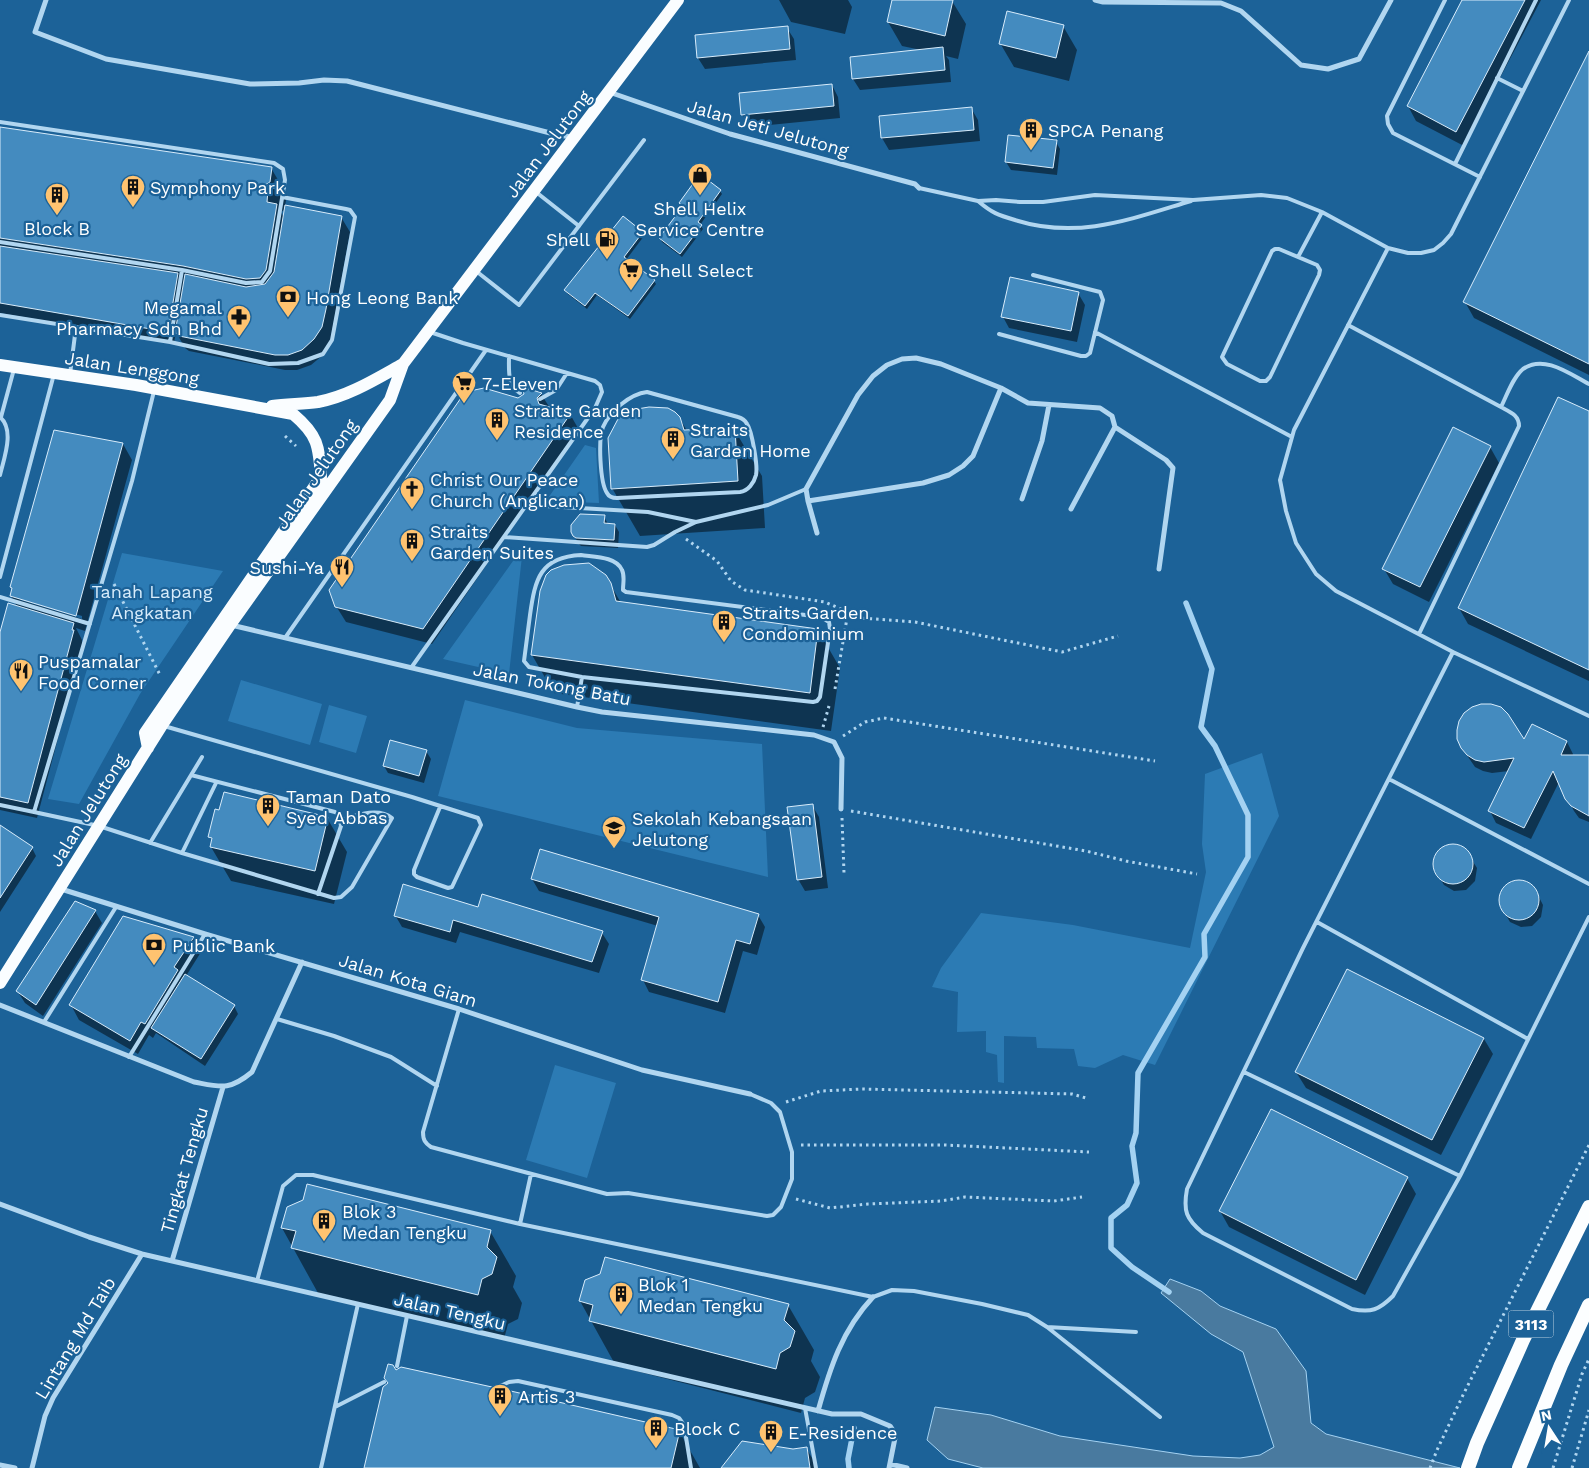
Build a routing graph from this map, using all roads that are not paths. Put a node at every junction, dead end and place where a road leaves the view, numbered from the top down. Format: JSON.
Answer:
{"nodes":[{"id":1,"x":46,"y":0,"type":"edge"},
{"id":2,"x":678,"y":0,"type":"edge"},
{"id":3,"x":1095,"y":0,"type":"edge"},
{"id":4,"x":1391,"y":0,"type":"edge"},
{"id":5,"x":1445,"y":0,"type":"edge"},
{"id":6,"x":1536,"y":0,"type":"edge"},
{"id":7,"x":1569,"y":0,"type":"edge"},
{"id":8,"x":1498,"y":78,"type":"junction"},
{"id":9,"x":1523,"y":91,"type":"junction"},
{"id":10,"x":609,"y":92,"type":"junction"},
{"id":11,"x":0,"y":122,"type":"edge"},
{"id":12,"x":575,"y":137,"type":"junction"},
{"id":13,"x":644,"y":140,"type":"dead end"},
{"id":14,"x":1455,"y":164,"type":"junction"},
{"id":15,"x":1480,"y":177,"type":"junction"},
{"id":16,"x":269,"y":186,"type":"dead end"},
{"id":17,"x":284,"y":188,"type":"junction"},
{"id":18,"x":919,"y":188,"type":"joint"},
{"id":19,"x":534,"y":191,"type":"junction"},
{"id":20,"x":282,"y":196,"type":"junction"},
{"id":21,"x":1193,"y":200,"type":"junction"},
{"id":22,"x":978,"y":201,"type":"junction"},
{"id":23,"x":1322,"y":212,"type":"junction"},
{"id":24,"x":579,"y":226,"type":"junction"},
{"id":25,"x":0,"y":242,"type":"edge"},
{"id":26,"x":1388,"y":248,"type":"junction"},
{"id":27,"x":1298,"y":257,"type":"junction"},
{"id":28,"x":182,"y":270,"type":"junction"},
{"id":29,"x":474,"y":270,"type":"junction"},
{"id":30,"x":1032,"y":274,"type":"dead end"},
{"id":31,"x":0,"y":315,"type":"edge"},
{"id":32,"x":1348,"y":325,"type":"junction"},
{"id":33,"x":76,"y":326,"type":"junction"},
{"id":34,"x":428,"y":331,"type":"junction"},
{"id":35,"x":1096,"y":332,"type":"junction"},
{"id":36,"x":1000,"y":334,"type":"dead end"},
{"id":37,"x":170,"y":342,"type":"junction"},
{"id":38,"x":486,"y":350,"type":"junction"},
{"id":39,"x":509,"y":356,"type":"junction"},
{"id":40,"x":403,"y":364,"type":"junction"},
{"id":41,"x":0,"y":365,"type":"edge"},
{"id":42,"x":15,"y":367,"type":"junction"},
{"id":43,"x":567,"y":372,"type":"junction"},
{"id":44,"x":55,"y":373,"type":"junction"},
{"id":45,"x":70,"y":375,"type":"junction"},
{"id":46,"x":1589,"y":384,"type":"edge"},
{"id":47,"x":154,"y":388,"type":"junction"},
{"id":48,"x":1001,"y":388,"type":"junction"},
{"id":49,"x":520,"y":393,"type":"dead end"},
{"id":50,"x":540,"y":399,"type":"dead end"},
{"id":51,"x":1049,"y":404,"type":"junction"},
{"id":52,"x":1501,"y":406,"type":"junction"},
{"id":53,"x":259,"y":407,"type":"junction"},
{"id":54,"x":595,"y":408,"type":"junction"},
{"id":55,"x":609,"y":416,"type":"junction"},
{"id":56,"x":0,"y":417,"type":"edge"},
{"id":57,"x":1115,"y":427,"type":"junction"},
{"id":58,"x":1292,"y":437,"type":"junction"},
{"id":59,"x":0,"y":475,"type":"edge"},
{"id":60,"x":806,"y":489,"type":"junction"},
{"id":61,"x":1022,"y":499,"type":"dead end"},
{"id":62,"x":808,"y":501,"type":"junction"},
{"id":63,"x":528,"y":505,"type":"junction"},
{"id":64,"x":1071,"y":509,"type":"dead end"},
{"id":65,"x":696,"y":522,"type":"junction"},
{"id":66,"x":816,"y":533,"type":"dead end"},
{"id":67,"x":504,"y":537,"type":"junction"},
{"id":68,"x":1159,"y":569,"type":"dead end"},
{"id":69,"x":0,"y":578,"type":"edge"},
{"id":70,"x":0,"y":597,"type":"edge"},
{"id":71,"x":90,"y":624,"type":"junction"},
{"id":72,"x":230,"y":625,"type":"junction"},
{"id":73,"x":1419,"y":634,"type":"junction"},
{"id":74,"x":285,"y":638,"type":"junction"},
{"id":75,"x":1453,"y":652,"type":"junction"},
{"id":76,"x":411,"y":668,"type":"junction"},
{"id":77,"x":582,"y":677,"type":"junction"},
{"id":78,"x":577,"y":707,"type":"junction"},
{"id":79,"x":1589,"y":716,"type":"edge"},
{"id":80,"x":162,"y":725,"type":"junction"},
{"id":81,"x":148,"y":748,"type":"junction"},
{"id":82,"x":202,"y":757,"type":"dead end"},
{"id":83,"x":191,"y":776,"type":"junction"},
{"id":84,"x":1389,"y":779,"type":"junction"},
{"id":85,"x":216,"y":783,"type":"junction"},
{"id":86,"x":0,"y":804,"type":"edge"},
{"id":87,"x":440,"y":807,"type":"junction"},
{"id":88,"x":842,"y":809,"type":"road end"},
{"id":89,"x":34,"y":812,"type":"junction"},
{"id":90,"x":341,"y":820,"type":"junction"},
{"id":91,"x":99,"y":826,"type":"junction"},
{"id":92,"x":150,"y":843,"type":"junction"},
{"id":93,"x":182,"y":853,"type":"junction"},
{"id":94,"x":1589,"y":884,"type":"edge"},
{"id":95,"x":60,"y":888,"type":"junction"},
{"id":96,"x":318,"y":894,"type":"junction"},
{"id":97,"x":116,"y":907,"type":"junction"},
{"id":98,"x":1589,"y":917,"type":"edge"},
{"id":99,"x":1317,"y":922,"type":"junction"},
{"id":100,"x":205,"y":934,"type":"junction"},
{"id":101,"x":302,"y":962,"type":"junction"},
{"id":102,"x":0,"y":983,"type":"edge"},
{"id":103,"x":0,"y":1005,"type":"edge"},
{"id":104,"x":459,"y":1009,"type":"junction"},
{"id":105,"x":277,"y":1019,"type":"junction"},
{"id":106,"x":44,"y":1022,"type":"junction"},
{"id":107,"x":1528,"y":1039,"type":"junction"},
{"id":108,"x":129,"y":1057,"type":"junction"},
{"id":109,"x":1244,"y":1072,"type":"junction"},
{"id":110,"x":437,"y":1086,"type":"junction"},
{"id":111,"x":223,"y":1087,"type":"junction"},
{"id":112,"x":750,"y":1094,"type":"joint"},
{"id":113,"x":531,"y":1174,"type":"junction"},
{"id":114,"x":1460,"y":1176,"type":"junction"},
{"id":115,"x":0,"y":1204,"type":"edge"},
{"id":116,"x":1589,"y":1207,"type":"edge"},
{"id":117,"x":520,"y":1224,"type":"junction"},
{"id":118,"x":142,"y":1254,"type":"junction"},
{"id":119,"x":172,"y":1261,"type":"junction"},
{"id":120,"x":257,"y":1281,"type":"junction"},
{"id":121,"x":874,"y":1297,"type":"junction"},
{"id":122,"x":358,"y":1304,"type":"junction"},
{"id":123,"x":1589,"y":1305,"type":"edge"},
{"id":124,"x":407,"y":1316,"type":"junction"},
{"id":125,"x":1047,"y":1327,"type":"junction"},
{"id":126,"x":1136,"y":1332,"type":"dead end"},
{"id":127,"x":397,"y":1366,"type":"dead end"},
{"id":128,"x":384,"y":1382,"type":"dead end"},
{"id":129,"x":496,"y":1388,"type":"dead end"},
{"id":130,"x":334,"y":1407,"type":"junction"},
{"id":131,"x":805,"y":1408,"type":"junction"},
{"id":132,"x":818,"y":1411,"type":"junction"},
{"id":133,"x":1160,"y":1417,"type":"dead end"},
{"id":134,"x":1521,"y":1463,"type":"edge"},
{"id":135,"x":0,"y":1465,"type":"edge"},
{"id":136,"x":890,"y":1466,"type":"edge"},
{"id":137,"x":15,"y":1468,"type":"edge"},
{"id":138,"x":32,"y":1468,"type":"edge"},
{"id":139,"x":321,"y":1468,"type":"edge"},
{"id":140,"x":691,"y":1468,"type":"edge"},
{"id":141,"x":816,"y":1468,"type":"edge"},
{"id":142,"x":907,"y":1468,"type":"edge"},
{"id":143,"x":1468,"y":1468,"type":"edge"}],
"edges":[{"from":1,"to":12,"type":"street"},
{"from":2,"to":10,"type":"main road","name":"Jalan Jelutong"},
{"from":3,"to":4,"type":"street"},
{"from":5,"to":14,"type":"lane"},
{"from":6,"to":8,"type":"lane"},
{"from":7,"to":9,"type":"lane"},
{"from":8,"to":9,"type":"lane"},
{"from":8,"to":14,"type":"lane"},
{"from":9,"to":15,"type":"lane"},
{"from":10,"to":12,"type":"main road","name":"Jalan Jelutong"},
{"from":10,"to":18,"type":"street","name":"Jalan Jeti Jelutong"},
{"from":11,"to":17,"type":"lane"},
{"from":12,"to":19,"type":"main road","name":"Jalan Jelutong"},
{"from":13,"to":24,"type":"lane"},
{"from":14,"to":15,"type":"lane"},
{"from":15,"to":26,"type":"lane"},
{"from":16,"to":17,"type":"lane"},
{"from":17,"to":20,"type":"lane"},
{"from":18,"to":22,"type":"lane"},
{"from":19,"to":24,"type":"lane"},
{"from":19,"to":29,"type":"main road","name":"Jalan Jelutong"},
{"from":20,"to":28,"type":"lane"},
{"from":20,"to":37,"type":"lane"},
{"from":21,"to":22,"type":"lane"},
{"from":21,"to":22,"type":"lane"},
{"from":21,"to":23,"type":"lane"},
{"from":23,"to":26,"type":"lane"},
{"from":23,"to":27,"type":"lane"},
{"from":24,"to":29,"type":"lane"},
{"from":25,"to":28,"type":"lane"},
{"from":26,"to":32,"type":"lane"},
{"from":27,"to":27,"type":"lane"},
{"from":28,"to":37,"type":"lane"},
{"from":29,"to":34,"type":"main road","name":"Jalan Jelutong"},
{"from":30,"to":35,"type":"lane"},
{"from":31,"to":33,"type":"lane"},
{"from":32,"to":52,"type":"lane"},
{"from":32,"to":58,"type":"lane"},
{"from":33,"to":37,"type":"lane"},
{"from":33,"to":45,"type":"lane"},
{"from":34,"to":38,"type":"lane"},
{"from":34,"to":40,"type":"main road","name":"Jalan Jelutong"},
{"from":35,"to":36,"type":"lane"},
{"from":35,"to":58,"type":"lane"},
{"from":38,"to":39,"type":"lane"},
{"from":38,"to":74,"type":"lane"},
{"from":39,"to":43,"type":"lane"},
{"from":39,"to":49,"type":"lane"},
{"from":40,"to":53,"type":"main road","name":"Jalan Lenggong"},
{"from":40,"to":72,"type":"main road","name":"Jalan Jelutong"},
{"from":41,"to":42,"type":"main road","name":"Jalan Lenggong"},
{"from":42,"to":44,"type":"main road","name":"Jalan Lenggong"},
{"from":42,"to":56,"type":"lane"},
{"from":43,"to":50,"type":"lane"},
{"from":43,"to":54,"type":"lane"},
{"from":44,"to":45,"type":"main road","name":"Jalan Lenggong"},
{"from":44,"to":69,"type":"lane"},
{"from":45,"to":47,"type":"main road","name":"Jalan Lenggong"},
{"from":46,"to":52,"type":"lane"},
{"from":47,"to":53,"type":"main road","name":"Jalan Lenggong"},
{"from":47,"to":71,"type":"lane"},
{"from":48,"to":51,"type":"street"},
{"from":48,"to":60,"type":"street"},
{"from":48,"to":62,"type":"street"},
{"from":51,"to":57,"type":"street"},
{"from":51,"to":61,"type":"street"},
{"from":52,"to":73,"type":"lane"},
{"from":53,"to":81,"type":"main road","name":"Jalan Lenggong"},
{"from":54,"to":55,"type":"lane"},
{"from":54,"to":63,"type":"lane"},
{"from":55,"to":55,"type":"lane"},
{"from":56,"to":59,"type":"lane"},
{"from":57,"to":64,"type":"street"},
{"from":57,"to":68,"type":"street"},
{"from":58,"to":73,"type":"lane"},
{"from":60,"to":62,"type":"street"},
{"from":60,"to":65,"type":"lane"},
{"from":62,"to":66,"type":"street"},
{"from":63,"to":65,"type":"lane"},
{"from":63,"to":67,"type":"lane"},
{"from":65,"to":67,"type":"lane"},
{"from":67,"to":76,"type":"lane"},
{"from":70,"to":71,"type":"lane"},
{"from":71,"to":89,"type":"lane"},
{"from":72,"to":74,"type":"street","name":"Jalan Tokong Batu"},
{"from":72,"to":80,"type":"main road","name":"Jalan Jelutong"},
{"from":73,"to":75,"type":"lane"},
{"from":74,"to":76,"type":"street","name":"Jalan Tokong Batu"},
{"from":75,"to":79,"type":"lane"},
{"from":75,"to":84,"type":"lane"},
{"from":76,"to":78,"type":"street","name":"Jalan Tokong Batu"},
{"from":77,"to":77,"type":"lane"},
{"from":77,"to":78,"type":"lane"},
{"from":78,"to":88,"type":"street","name":"Jalan Tokong Batu"},
{"from":80,"to":81,"type":"main road","name":"Jalan Jelutong"},
{"from":80,"to":87,"type":"lane"},
{"from":81,"to":91,"type":"main road","name":"Jalan Jelutong"},
{"from":82,"to":83,"type":"lane"},
{"from":83,"to":85,"type":"lane"},
{"from":83,"to":92,"type":"lane"},
{"from":84,"to":94,"type":"lane"},
{"from":84,"to":99,"type":"lane"},
{"from":85,"to":90,"type":"lane"},
{"from":85,"to":93,"type":"lane"},
{"from":86,"to":89,"type":"lane"},
{"from":87,"to":87,"type":"lane"},
{"from":89,"to":91,"type":"lane"},
{"from":90,"to":96,"type":"lane"},
{"from":90,"to":96,"type":"lane"},
{"from":91,"to":92,"type":"lane"},
{"from":91,"to":95,"type":"main road","name":"Jalan Jelutong"},
{"from":92,"to":93,"type":"lane"},
{"from":93,"to":96,"type":"lane"},
{"from":95,"to":97,"type":"street","name":"Jalan Kota Giam"},
{"from":95,"to":102,"type":"main road","name":"Jalan Jelutong"},
{"from":97,"to":100,"type":"street","name":"Jalan Kota Giam"},
{"from":97,"to":106,"type":"lane"},
{"from":98,"to":107,"type":"lane"},
{"from":99,"to":107,"type":"lane"},
{"from":99,"to":109,"type":"lane"},
{"from":100,"to":101,"type":"street","name":"Jalan Kota Giam"},
{"from":100,"to":108,"type":"lane"},
{"from":101,"to":104,"type":"street","name":"Jalan Kota Giam"},
{"from":101,"to":105,"type":"street"},
{"from":103,"to":106,"type":"street"},
{"from":104,"to":110,"type":"lane"},
{"from":104,"to":112,"type":"street","name":"Jalan Kota Giam"},
{"from":105,"to":110,"type":"lane"},
{"from":105,"to":111,"type":"street"},
{"from":106,"to":108,"type":"street"},
{"from":107,"to":114,"type":"lane"},
{"from":108,"to":111,"type":"street"},
{"from":109,"to":114,"type":"lane"},
{"from":109,"to":114,"type":"lane"},
{"from":110,"to":113,"type":"lane"},
{"from":111,"to":119,"type":"street","name":"Tingkat Tengku"},
{"from":112,"to":113,"type":"lane"},
{"from":113,"to":117,"type":"lane"},
{"from":115,"to":118,"type":"street","name":"Jalan Tengku"},
{"from":116,"to":143,"type":"highway","number":"3113"},
{"from":117,"to":120,"type":"lane"},
{"from":117,"to":121,"type":"lane"},
{"from":118,"to":119,"type":"street","name":"Jalan Tengku"},
{"from":118,"to":138,"type":"street","name":"Lintang Md Taib"},
{"from":119,"to":120,"type":"street","name":"Jalan Tengku"},
{"from":120,"to":122,"type":"street","name":"Jalan Tengku"},
{"from":121,"to":125,"type":"lane"},
{"from":121,"to":132,"type":"street"},
{"from":122,"to":124,"type":"street","name":"Jalan Tengku"},
{"from":122,"to":130,"type":"lane"},
{"from":123,"to":134,"type":"highway","number":"3113"},
{"from":124,"to":127,"type":"lane"},
{"from":124,"to":131,"type":"street","name":"Jalan Tengku"},
{"from":125,"to":126,"type":"lane"},
{"from":125,"to":133,"type":"lane"},
{"from":128,"to":130,"type":"lane"},
{"from":129,"to":140,"type":"lane"},
{"from":130,"to":139,"type":"lane"},
{"from":131,"to":132,"type":"street","name":"Jalan Tengku"},
{"from":131,"to":141,"type":"lane"},
{"from":132,"to":136,"type":"street","name":"Jalan Tengku"},
{"from":135,"to":137,"type":"street"},
{"from":136,"to":142,"type":"street"}]}
